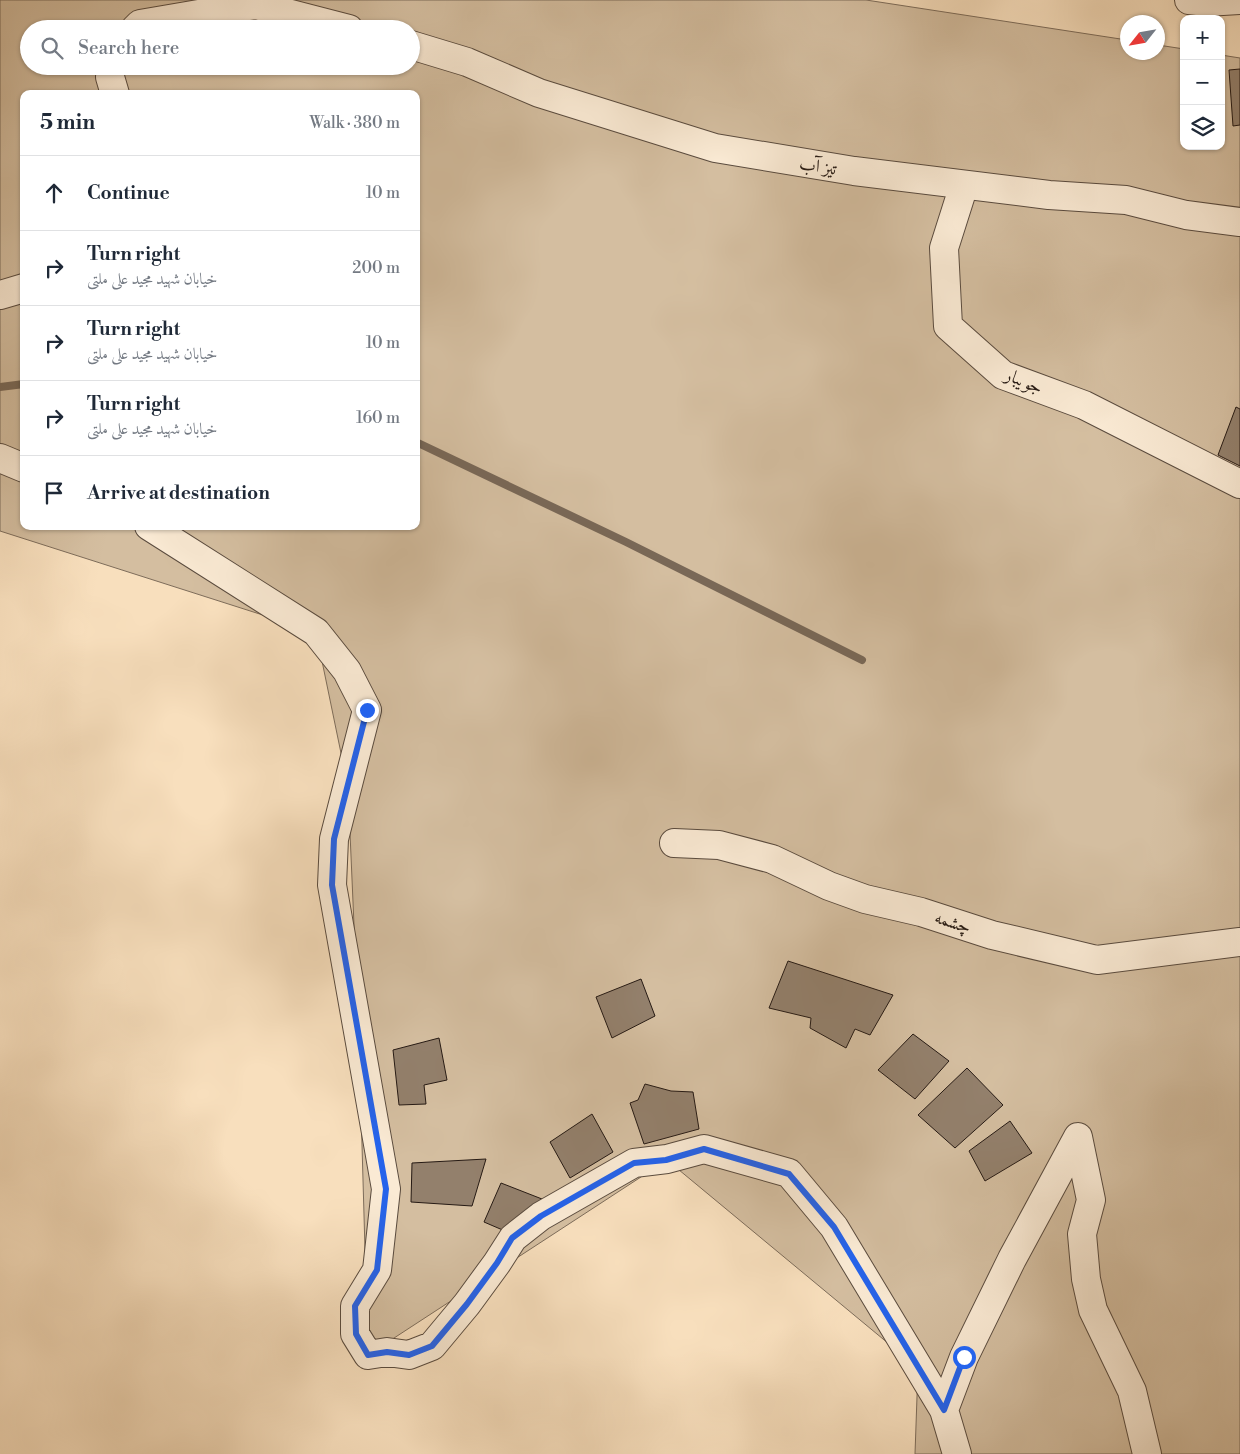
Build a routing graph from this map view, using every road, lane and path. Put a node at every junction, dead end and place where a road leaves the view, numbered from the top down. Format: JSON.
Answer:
{"nodes":[{"id":1,"x":208,"y":0,"type":"edge"},
{"id":2,"x":1189,"y":0,"type":"edge"},
{"id":3,"x":1240,"y":0,"type":"edge"},
{"id":4,"x":234,"y":8,"type":"junction"},
{"id":5,"x":164,"y":20,"type":"edge"},
{"id":6,"x":313,"y":20,"type":"edge"},
{"id":7,"x":420,"y":48,"type":"edge"},
{"id":8,"x":110,"y":75,"type":"edge"},
{"id":9,"x":114,"y":90,"type":"edge"},
{"id":10,"x":964,"y":185,"type":"junction"},
{"id":11,"x":1240,"y":222,"type":"edge"},
{"id":12,"x":20,"y":289,"type":"edge"},
{"id":13,"x":0,"y":295,"type":"edge"},
{"id":14,"x":0,"y":458,"type":"edge"},
{"id":15,"x":20,"y":466,"type":"edge"},
{"id":16,"x":1240,"y":484,"type":"edge"},
{"id":17,"x":155,"y":530,"type":"edge"},
{"id":18,"x":674,"y":843,"type":"dead end"},
{"id":19,"x":1240,"y":942,"type":"edge"},
{"id":20,"x":944,"y":1410,"type":"junction"},
{"id":21,"x":957,"y":1454,"type":"edge"},
{"id":22,"x":1147,"y":1454,"type":"edge"}],
"edges":[{"from":1,"to":4,"type":"street"},
{"from":2,"to":3,"type":"street"},
{"from":4,"to":5,"type":"street"},
{"from":4,"to":6,"type":"street"},
{"from":7,"to":10,"type":"street","name":"تیز آب"},
{"from":8,"to":9,"type":"street"},
{"from":10,"to":11,"type":"street","name":"تیز آب"},
{"from":10,"to":16,"type":"street","name":"جویبار"},
{"from":12,"to":13,"type":"street"},
{"from":14,"to":15,"type":"street"},
{"from":17,"to":20,"type":"street"},
{"from":18,"to":19,"type":"street","name":"چشمه"},
{"from":20,"to":21,"type":"street"},
{"from":20,"to":22,"type":"street"}]}
